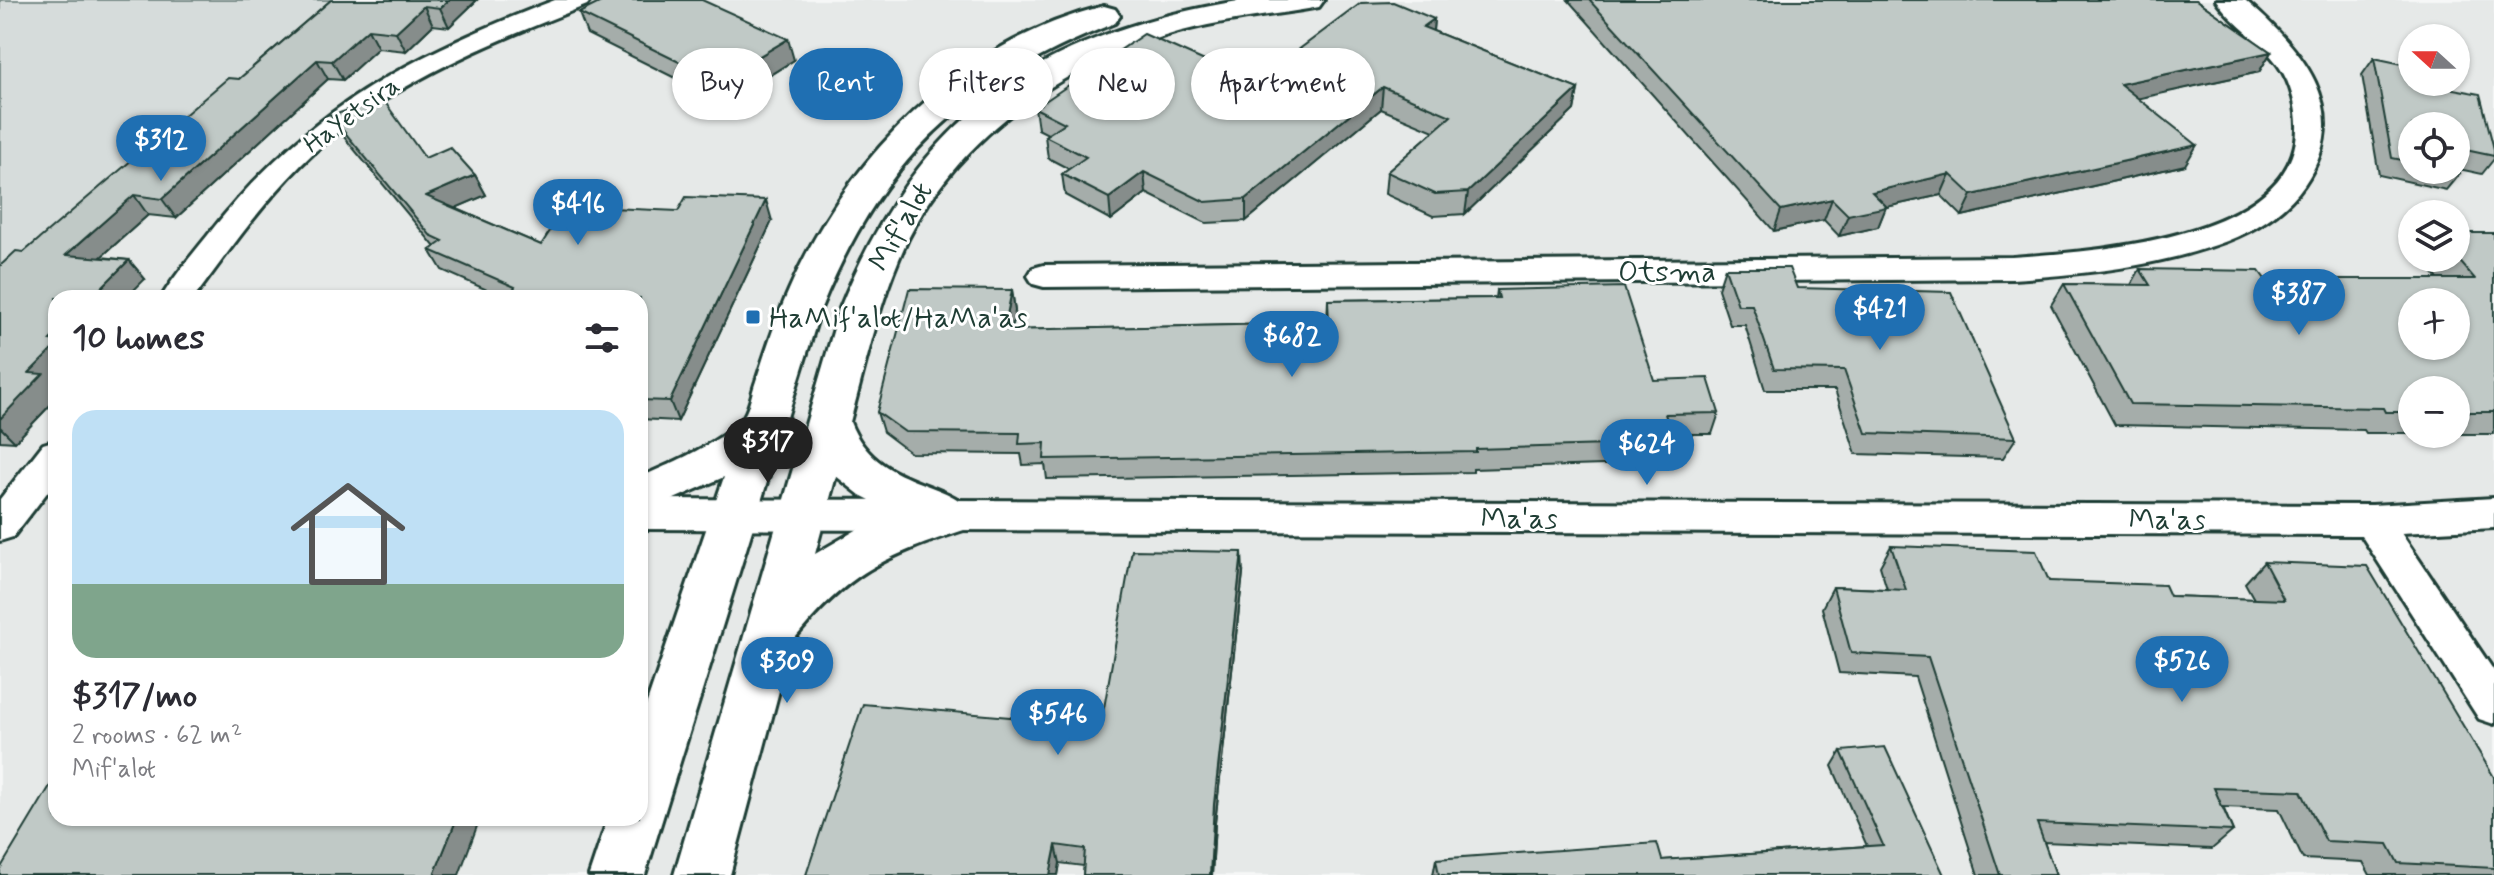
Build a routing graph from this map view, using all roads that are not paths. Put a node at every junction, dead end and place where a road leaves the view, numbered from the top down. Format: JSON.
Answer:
{"nodes":[{"id":1,"x":578,"y":0,"type":"edge"},
{"id":2,"x":1160,"y":0,"type":"edge"},
{"id":3,"x":1308,"y":0,"type":"edge"},
{"id":4,"x":2229,"y":0,"type":"edge"},
{"id":5,"x":1044,"y":276,"type":"dead end"},
{"id":6,"x":183,"y":290,"type":"edge"},
{"id":7,"x":828,"y":421,"type":"junction"},
{"id":8,"x":763,"y":425,"type":"junction"},
{"id":9,"x":48,"y":464,"type":"edge"},
{"id":10,"x":648,"y":493,"type":"edge"},
{"id":11,"x":2494,"y":513,"type":"edge"},
{"id":12,"x":648,"y":514,"type":"edge"},
{"id":13,"x":734,"y":515,"type":"junction"},
{"id":14,"x":801,"y":516,"type":"junction"},
{"id":15,"x":951,"y":516,"type":"junction"},
{"id":16,"x":2372,"y":520,"type":"junction"},
{"id":17,"x":0,"y":526,"type":"edge"},
{"id":18,"x":765,"y":644,"type":"junction"},
{"id":19,"x":2494,"y":706,"type":"edge"},
{"id":20,"x":648,"y":778,"type":"edge"},
{"id":21,"x":632,"y":826,"type":"edge"},
{"id":22,"x":617,"y":875,"type":"edge"},
{"id":23,"x":702,"y":875,"type":"edge"}],
"edges":[{"from":1,"to":6,"type":"street","name":"HaYetsira"},
{"from":2,"to":8,"type":"street","name":"Mif'alot"},
{"from":3,"to":7,"type":"street","name":"Mif'alot"},
{"from":4,"to":5,"type":"street","name":"Otsma"},
{"from":7,"to":14,"type":"street","name":"Mif'alot"},
{"from":7,"to":15,"type":"street"},
{"from":8,"to":10,"type":"street"},
{"from":8,"to":13,"type":"street","name":"Mif'alot"},
{"from":9,"to":17,"type":"street"},
{"from":11,"to":16,"type":"street","name":"Ma'as"},
{"from":12,"to":13,"type":"street","name":"Ma'as"},
{"from":13,"to":14,"type":"street","name":"Ma'as"},
{"from":13,"to":20,"type":"street","name":"Mif'alot"},
{"from":14,"to":15,"type":"street","name":"Ma'as"},
{"from":14,"to":18,"type":"street","name":"Mif'alot"},
{"from":15,"to":16,"type":"street","name":"Ma'as"},
{"from":15,"to":18,"type":"street"},
{"from":16,"to":19,"type":"street"},
{"from":18,"to":23,"type":"street","name":"Mif'alot"},
{"from":21,"to":22,"type":"street"}]}
